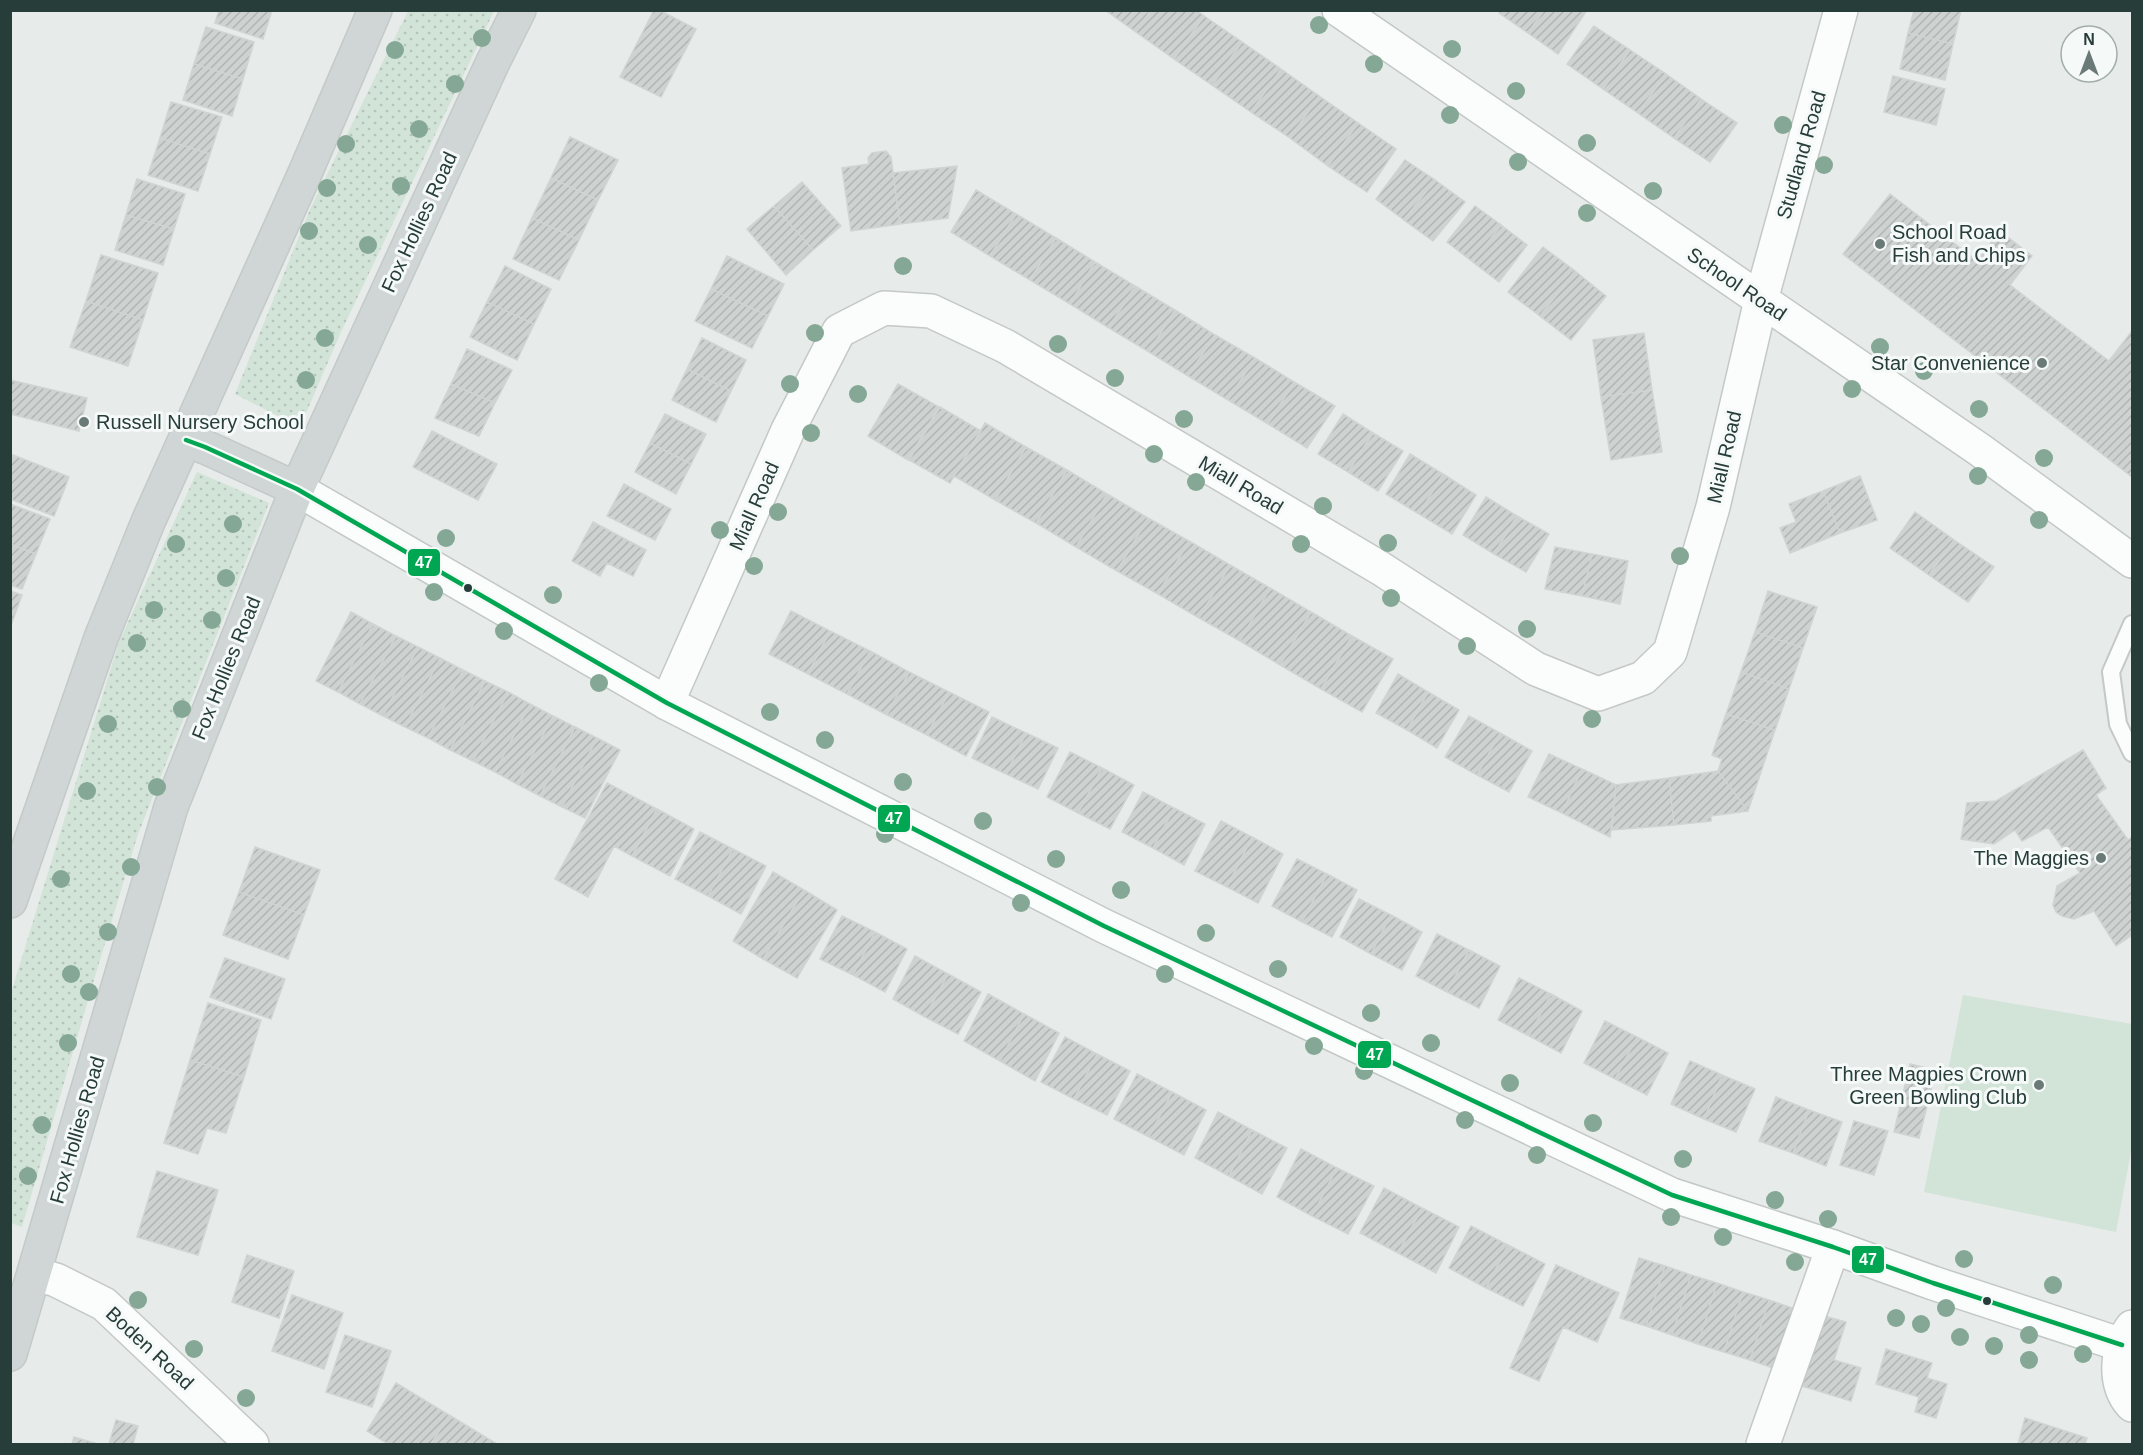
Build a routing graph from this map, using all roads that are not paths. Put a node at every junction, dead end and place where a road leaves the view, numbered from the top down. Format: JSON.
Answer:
{"nodes":[{"id":1,"x":375,"y":10,"type":"edge"},
{"id":2,"x":519,"y":10,"type":"edge"},
{"id":3,"x":1339,"y":10,"type":"edge"},
{"id":4,"x":1841,"y":10,"type":"edge"},
{"id":5,"x":1761,"y":300,"type":"junction"},
{"id":6,"x":186,"y":440,"type":"junction"},
{"id":7,"x":297,"y":489,"type":"junction"},
{"id":8,"x":2133,"y":561,"type":"edge"},
{"id":9,"x":2133,"y":624,"type":"edge"},
{"id":10,"x":667,"y":703,"type":"junction"},
{"id":11,"x":2133,"y":753,"type":"edge"},
{"id":12,"x":10,"y":901,"type":"edge"},
{"id":13,"x":1833,"y":1247,"type":"junction"},
{"id":14,"x":23,"y":1270,"type":"edge"},
{"id":15,"x":2127,"y":1336,"type":"edge"},
{"id":16,"x":10,"y":1354,"type":"edge"},
{"id":17,"x":2133,"y":1405,"type":"edge"},
{"id":18,"x":252,"y":1444,"type":"edge"},
{"id":19,"x":1763,"y":1444,"type":"edge"}],
"edges":[{"from":1,"to":6,"type":"main road"},
{"from":2,"to":7,"type":"main road","name":"Fox Hollies Road"},
{"from":3,"to":5,"type":"street","name":"School Road"},
{"from":4,"to":5,"type":"street","name":"Studland Road"},
{"from":5,"to":8,"type":"street","name":"School Road"},
{"from":5,"to":10,"type":"street","name":"Miall Road"},
{"from":6,"to":7,"type":"main road"},
{"from":6,"to":12,"type":"main road"},
{"from":7,"to":10,"type":"street"},
{"from":7,"to":14,"type":"main road","name":"Fox Hollies Road"},
{"from":9,"to":11,"type":"lane"},
{"from":10,"to":13,"type":"street"},
{"from":13,"to":15,"type":"street"},
{"from":13,"to":19,"type":"street"},
{"from":14,"to":16,"type":"main road","name":"Fox Hollies Road"},
{"from":14,"to":18,"type":"street","name":"Boden Road"},
{"from":15,"to":17,"type":"street"}]}
